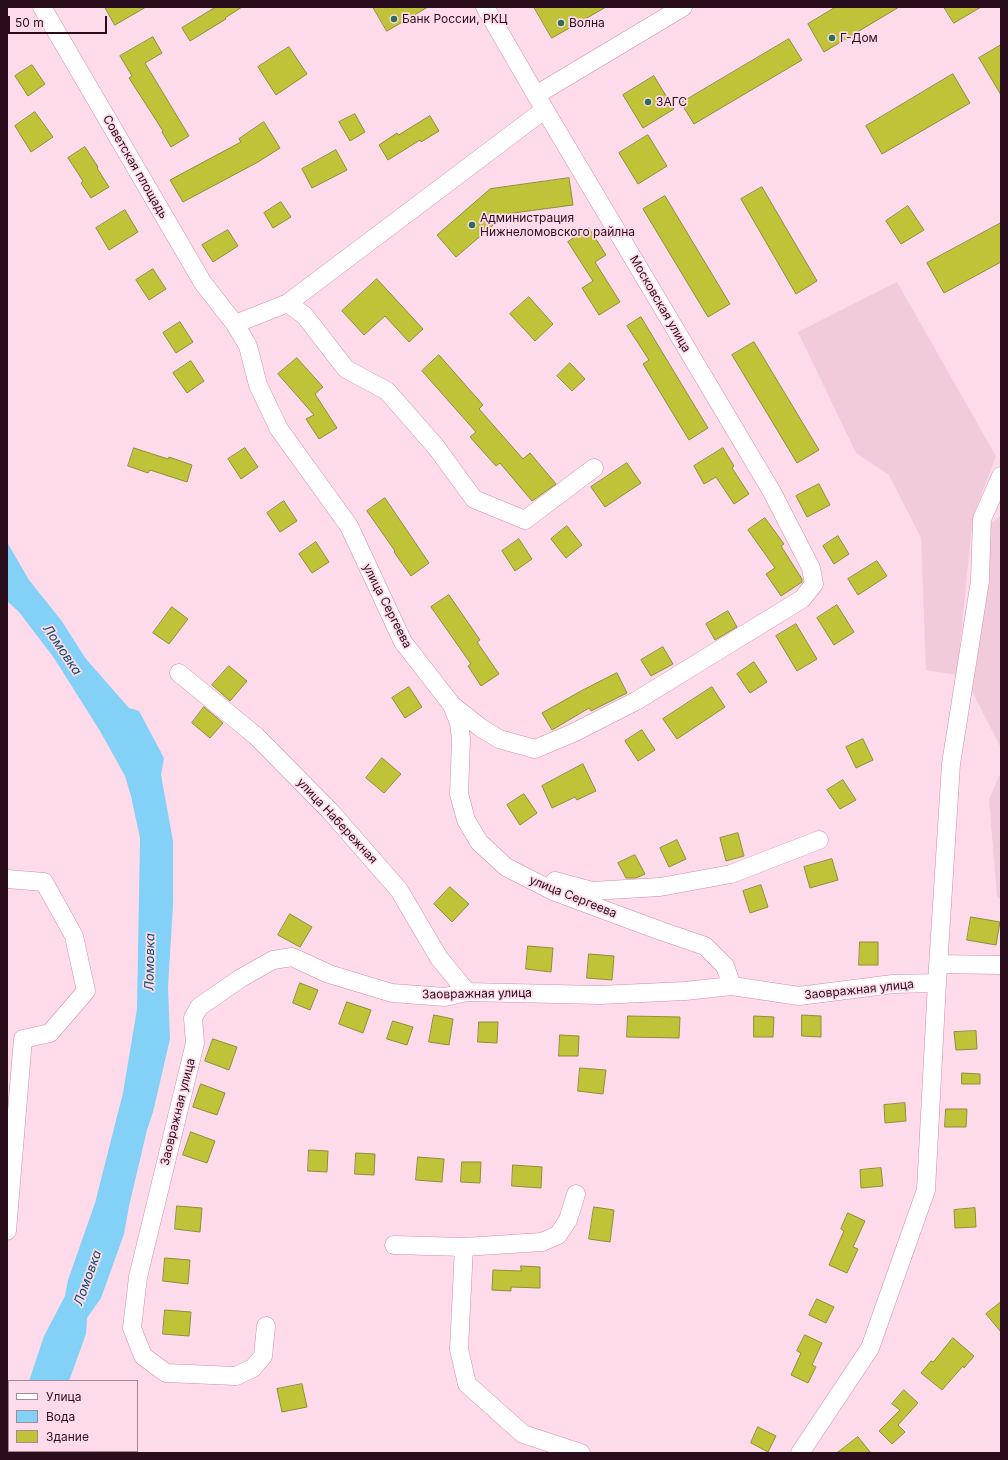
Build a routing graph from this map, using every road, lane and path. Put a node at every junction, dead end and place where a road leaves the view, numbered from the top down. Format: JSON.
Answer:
{"nodes":[{"id":1,"x":42,"y":7,"type":"edge"},
{"id":2,"x":485,"y":7,"type":"edge"},
{"id":3,"x":683,"y":7,"type":"edge"},
{"id":4,"x":540,"y":102,"type":"junction"},
{"id":5,"x":288,"y":303,"type":"junction"},
{"id":6,"x":235,"y":324,"type":"junction"},
{"id":7,"x":594,"y":468,"type":"dead end"},
{"id":8,"x":1001,"y":476,"type":"edge"},
{"id":9,"x":179,"y":673,"type":"dead end"},
{"id":10,"x":452,"y":705,"type":"junction"},
{"id":11,"x":499,"y":739,"type":"junction"},
{"id":12,"x":461,"y":755,"type":"junction"},
{"id":13,"x":820,"y":840,"type":"dead end"},
{"id":14,"x":506,"y":867,"type":"junction"},
{"id":15,"x":7,"y":879,"type":"edge"},
{"id":16,"x":938,"y":964,"type":"junction"},
{"id":17,"x":1001,"y":965,"type":"edge"},
{"id":18,"x":937,"y":983,"type":"junction"},
{"id":19,"x":732,"y":986,"type":"junction"},
{"id":20,"x":467,"y":992,"type":"junction"},
{"id":21,"x":576,"y":1194,"type":"dead end"},
{"id":22,"x":7,"y":1231,"type":"edge"},
{"id":23,"x":394,"y":1246,"type":"dead end"},
{"id":24,"x":464,"y":1247,"type":"junction"},
{"id":25,"x":266,"y":1326,"type":"dead end"},
{"id":26,"x":581,"y":1453,"type":"edge"},
{"id":27,"x":800,"y":1453,"type":"edge"}],
"edges":[{"from":1,"to":6,"type":"street","name":"Советская площадь"},
{"from":2,"to":4,"type":"street","name":"Московская улица"},
{"from":3,"to":4,"type":"street"},
{"from":4,"to":5,"type":"street"},
{"from":4,"to":11,"type":"street","name":"Московская улица"},
{"from":5,"to":6,"type":"street"},
{"from":5,"to":7,"type":"street"},
{"from":6,"to":10,"type":"street","name":"улица Сергеева"},
{"from":8,"to":16,"type":"street"},
{"from":9,"to":20,"type":"street","name":"улица Набережная"},
{"from":10,"to":11,"type":"street"},
{"from":10,"to":12,"type":"street","name":"улица Сергеева"},
{"from":11,"to":12,"type":"street"},
{"from":12,"to":14,"type":"street","name":"улица Сергеева"},
{"from":13,"to":14,"type":"street"},
{"from":14,"to":19,"type":"street","name":"улица Сергеева"},
{"from":15,"to":22,"type":"street"},
{"from":16,"to":17,"type":"street"},
{"from":16,"to":18,"type":"street"},
{"from":18,"to":19,"type":"street","name":"Заовражная улица"},
{"from":18,"to":27,"type":"street"},
{"from":19,"to":20,"type":"street","name":"Заовражная улица"},
{"from":20,"to":25,"type":"street","name":"Заовражная улица"},
{"from":21,"to":24,"type":"street"},
{"from":23,"to":24,"type":"street"},
{"from":24,"to":26,"type":"street"}]}
